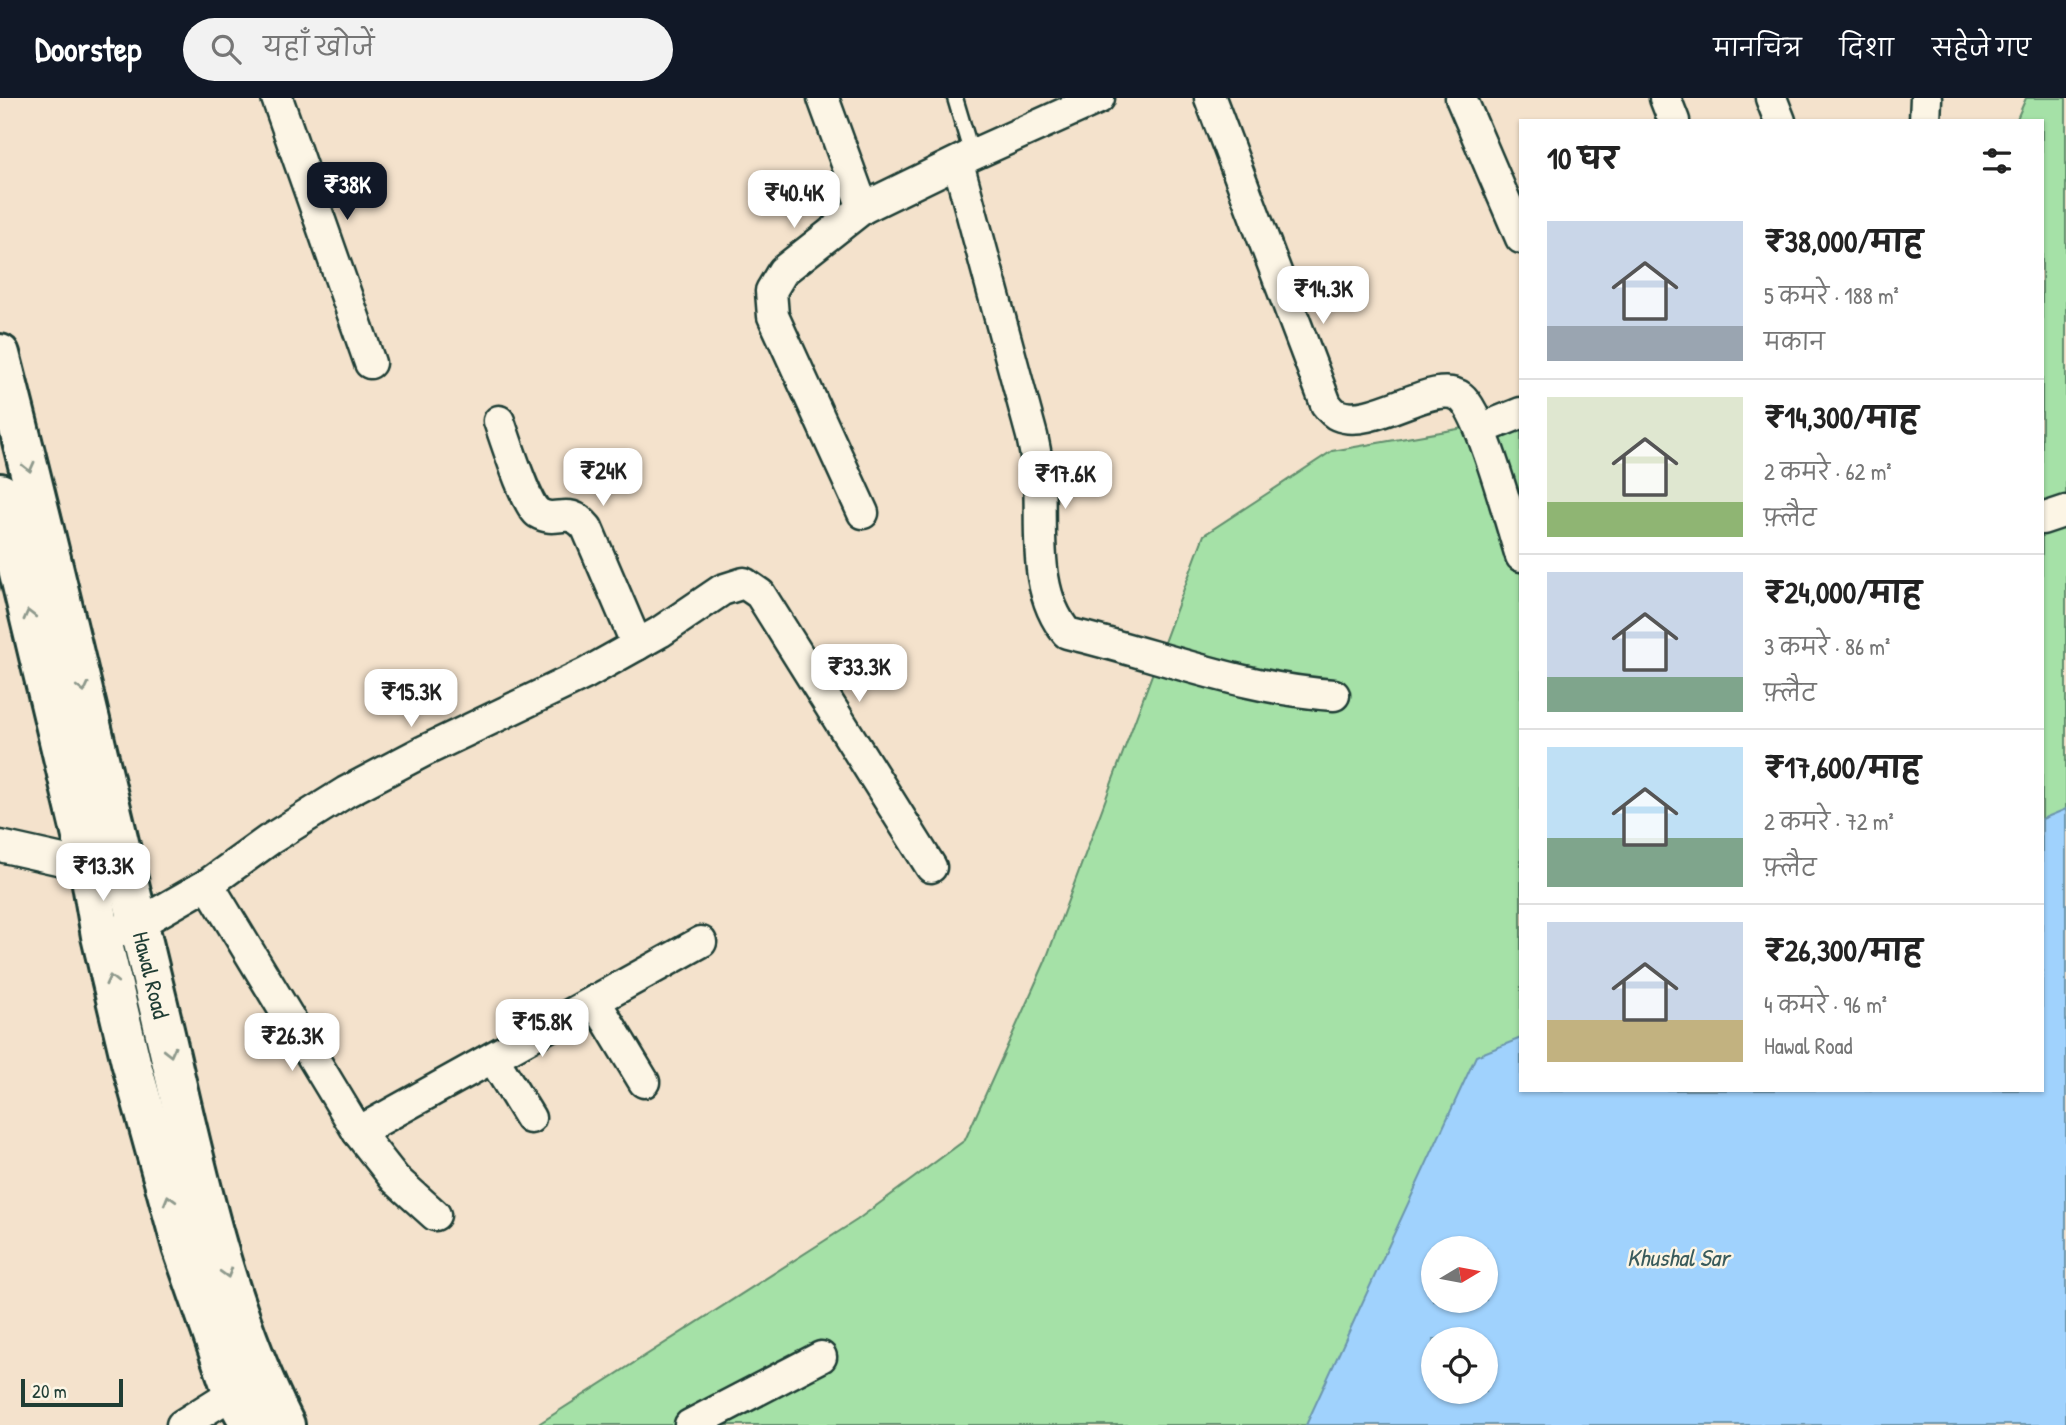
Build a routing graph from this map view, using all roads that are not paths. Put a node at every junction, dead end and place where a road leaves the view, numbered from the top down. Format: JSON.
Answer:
{"nodes":[{"id":1,"x":277,"y":98,"type":"edge"},
{"id":2,"x":823,"y":98,"type":"edge"},
{"id":3,"x":955,"y":98,"type":"edge"},
{"id":4,"x":1098,"y":98,"type":"edge"},
{"id":5,"x":1210,"y":98,"type":"edge"},
{"id":6,"x":1461,"y":98,"type":"edge"},
{"id":7,"x":1665,"y":98,"type":"edge"},
{"id":8,"x":1771,"y":98,"type":"edge"},
{"id":9,"x":1926,"y":98,"type":"edge"},
{"id":10,"x":1673,"y":119,"type":"edge"},
{"id":11,"x":1779,"y":119,"type":"edge"},
{"id":12,"x":1925,"y":119,"type":"edge"},
{"id":13,"x":965,"y":159,"type":"junction"},
{"id":14,"x":863,"y":208,"type":"junction"},
{"id":15,"x":1519,"y":233,"type":"edge"},
{"id":16,"x":0,"y":354,"type":"edge"},
{"id":17,"x":370,"y":363,"type":"dead end"},
{"id":18,"x":1519,"y":414,"type":"edge"},
{"id":19,"x":499,"y":421,"type":"dead end"},
{"id":20,"x":1481,"y":429,"type":"junction"},
{"id":21,"x":0,"y":493,"type":"edge"},
{"id":22,"x":2066,"y":510,"type":"edge"},
{"id":23,"x":863,"y":513,"type":"dead end"},
{"id":24,"x":2044,"y":518,"type":"edge"},
{"id":25,"x":1519,"y":550,"type":"edge"},
{"id":26,"x":637,"y":645,"type":"junction"},
{"id":27,"x":1334,"y":695,"type":"dead end"},
{"id":28,"x":0,"y":846,"type":"edge"},
{"id":29,"x":89,"y":866,"type":"junction"},
{"id":30,"x":931,"y":867,"type":"dead end"},
{"id":31,"x":208,"y":884,"type":"junction"},
{"id":32,"x":138,"y":924,"type":"junction"},
{"id":33,"x":101,"y":936,"type":"junction"},
{"id":34,"x":701,"y":942,"type":"dead end"},
{"id":35,"x":595,"y":1001,"type":"junction"},
{"id":36,"x":493,"y":1058,"type":"junction"},
{"id":37,"x":644,"y":1082,"type":"dead end"},
{"id":38,"x":530,"y":1118,"type":"dead end"},
{"id":39,"x":358,"y":1132,"type":"junction"},
{"id":40,"x":435,"y":1215,"type":"dead end"},
{"id":41,"x":821,"y":1357,"type":"dead end"},
{"id":42,"x":242,"y":1409,"type":"edge"},
{"id":43,"x":182,"y":1425,"type":"edge"},
{"id":44,"x":285,"y":1425,"type":"edge"},
{"id":45,"x":690,"y":1425,"type":"edge"}],
"edges":[{"from":1,"to":17,"type":"street"},
{"from":2,"to":14,"type":"street"},
{"from":3,"to":13,"type":"lane"},
{"from":4,"to":13,"type":"street"},
{"from":5,"to":20,"type":"street"},
{"from":6,"to":15,"type":"street"},
{"from":7,"to":10,"type":"street"},
{"from":8,"to":11,"type":"street"},
{"from":9,"to":12,"type":"street"},
{"from":13,"to":14,"type":"street"},
{"from":13,"to":27,"type":"street"},
{"from":14,"to":23,"type":"street"},
{"from":16,"to":32,"type":"main road","name":"Hawal Road","one_way":true},
{"from":18,"to":20,"type":"street"},
{"from":19,"to":26,"type":"street"},
{"from":20,"to":25,"type":"street"},
{"from":29,"to":21,"type":"main road","name":"Hawal Road","one_way":true},
{"from":22,"to":24,"type":"street"},
{"from":26,"to":30,"type":"street"},
{"from":26,"to":31,"type":"street"},
{"from":28,"to":29,"type":"street"},
{"from":29,"to":33,"type":"main road","name":"Hawal Road"},
{"from":31,"to":32,"type":"street"},
{"from":31,"to":39,"type":"street"},
{"from":32,"to":33,"type":"street"},
{"from":32,"to":44,"type":"main road","name":"Hawal Road","one_way":true},
{"from":42,"to":33,"type":"main road","name":"Hawal Road","one_way":true},
{"from":34,"to":35,"type":"street"},
{"from":35,"to":36,"type":"street"},
{"from":35,"to":37,"type":"street"},
{"from":36,"to":38,"type":"street"},
{"from":36,"to":39,"type":"street"},
{"from":39,"to":40,"type":"street"},
{"from":41,"to":45,"type":"street"},
{"from":42,"to":43,"type":"street"}]}
